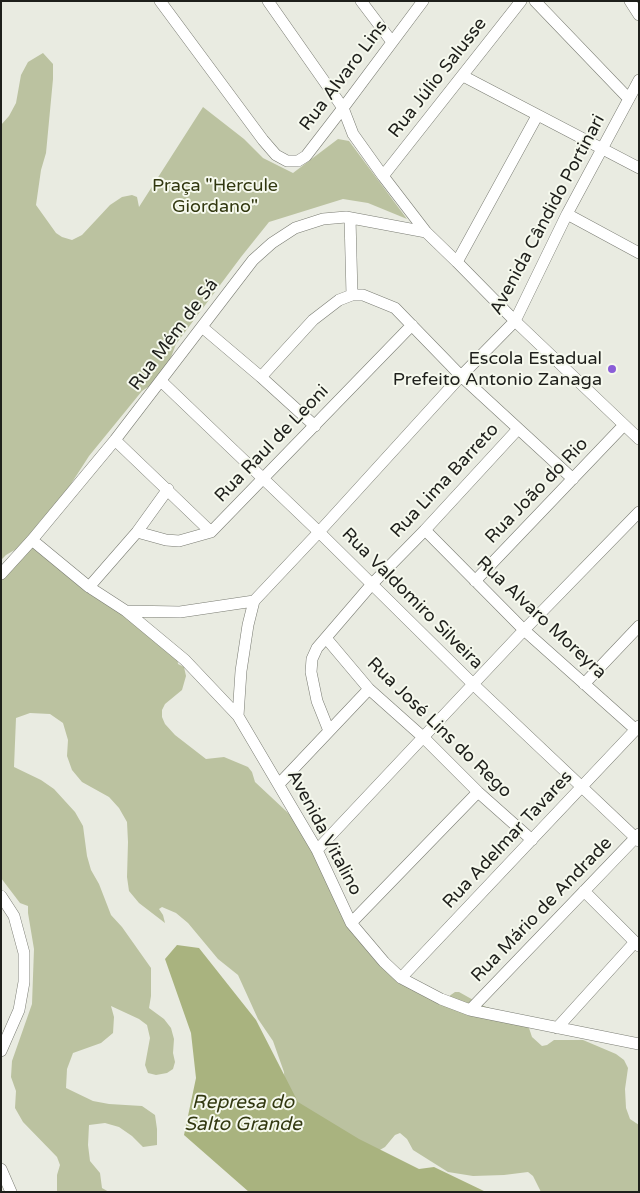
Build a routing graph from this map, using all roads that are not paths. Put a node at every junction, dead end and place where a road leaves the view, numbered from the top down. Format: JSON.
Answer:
{"nodes":[{"id":1,"x":160,"y":1,"type":"edge"},
{"id":2,"x":268,"y":1,"type":"edge"},
{"id":3,"x":361,"y":1,"type":"edge"},
{"id":4,"x":423,"y":1,"type":"edge"},
{"id":5,"x":521,"y":1,"type":"edge"},
{"id":6,"x":535,"y":1,"type":"edge"},
{"id":7,"x":630,"y":1,"type":"edge"},
{"id":8,"x":639,"y":15,"type":"edge"},
{"id":9,"x":392,"y":42,"type":"junction"},
{"id":10,"x":463,"y":76,"type":"junction"},
{"id":11,"x":639,"y":80,"type":"edge"},
{"id":12,"x":629,"y":99,"type":"junction"},
{"id":13,"x":344,"y":108,"type":"junction"},
{"id":14,"x":538,"y":116,"type":"junction"},
{"id":15,"x":602,"y":148,"type":"junction"},
{"id":16,"x":639,"y":168,"type":"edge"},
{"id":17,"x":383,"y":176,"type":"junction"},
{"id":18,"x":567,"y":214,"type":"junction"},
{"id":19,"x":350,"y":218,"type":"junction"},
{"id":20,"x":426,"y":232,"type":"junction"},
{"id":21,"x":639,"y":253,"type":"edge"},
{"id":22,"x":457,"y":262,"type":"junction"},
{"id":23,"x":352,"y":295,"type":"junction"},
{"id":24,"x":515,"y":321,"type":"junction"},
{"id":25,"x":412,"y":325,"type":"junction"},
{"id":26,"x":202,"y":327,"type":"junction"},
{"id":27,"x":462,"y":376,"type":"junction"},
{"id":28,"x":261,"y":377,"type":"junction"},
{"id":29,"x":161,"y":381,"type":"junction"},
{"id":30,"x":624,"y":425,"type":"junction"},
{"id":31,"x":315,"y":426,"type":"junction"},
{"id":32,"x":518,"y":429,"type":"junction"},
{"id":33,"x":639,"y":439,"type":"edge"},
{"id":34,"x":115,"y":440,"type":"junction"},
{"id":35,"x":574,"y":479,"type":"junction"},
{"id":36,"x":264,"y":480,"type":"junction"},
{"id":37,"x":168,"y":489,"type":"junction"},
{"id":38,"x":639,"y":512,"type":"edge"},
{"id":39,"x":425,"y":530,"type":"junction"},
{"id":40,"x":137,"y":532,"type":"junction"},
{"id":41,"x":211,"y":532,"type":"junction"},
{"id":42,"x":320,"y":532,"type":"junction"},
{"id":43,"x":32,"y":540,"type":"junction"},
{"id":44,"x":1,"y":574,"type":"edge"},
{"id":45,"x":475,"y":581,"type":"junction"},
{"id":46,"x":372,"y":584,"type":"junction"},
{"id":47,"x":89,"y":587,"type":"junction"},
{"id":48,"x":254,"y":601,"type":"junction"},
{"id":49,"x":126,"y":611,"type":"junction"},
{"id":50,"x":639,"y":626,"type":"edge"},
{"id":51,"x":524,"y":630,"type":"junction"},
{"id":52,"x":326,"y":638,"type":"junction"},
{"id":53,"x":584,"y":684,"type":"junction"},
{"id":54,"x":474,"y":685,"type":"junction"},
{"id":55,"x":369,"y":689,"type":"junction"},
{"id":56,"x":238,"y":716,"type":"junction"},
{"id":57,"x":637,"y":727,"type":"edge"},
{"id":58,"x":329,"y":731,"type":"junction"},
{"id":59,"x":424,"y":738,"type":"junction"},
{"id":60,"x":279,"y":784,"type":"junction"},
{"id":61,"x":582,"y":787,"type":"junction"},
{"id":62,"x":478,"y":792,"type":"junction"},
{"id":63,"x":638,"y":837,"type":"edge"},
{"id":64,"x":532,"y":840,"type":"junction"},
{"id":65,"x":317,"y":850,"type":"junction"},
{"id":66,"x":584,"y":891,"type":"junction"},
{"id":67,"x":1,"y":896,"type":"edge"},
{"id":68,"x":351,"y":923,"type":"junction"},
{"id":69,"x":637,"y":944,"type":"edge"},
{"id":70,"x":401,"y":978,"type":"junction"},
{"id":71,"x":470,"y":1010,"type":"junction"},
{"id":72,"x":557,"y":1028,"type":"junction"},
{"id":73,"x":639,"y":1044,"type":"edge"},
{"id":74,"x":1,"y":1051,"type":"edge"},
{"id":75,"x":1,"y":1169,"type":"edge"},
{"id":76,"x":11,"y":1192,"type":"edge"}],
"edges":[{"from":1,"to":13,"type":"street","name":"Rua Alvaro Lins"},
{"from":2,"to":13,"type":"street"},
{"from":3,"to":9,"type":"street"},
{"from":4,"to":9,"type":"street","name":"Rua Alvaro Lins"},
{"from":5,"to":10,"type":"street","name":"Rua Júlio Salusse"},
{"from":6,"to":12,"type":"street"},
{"from":7,"to":8,"type":"street"},
{"from":9,"to":13,"type":"street","name":"Rua Alvaro Lins"},
{"from":10,"to":14,"type":"street"},
{"from":10,"to":17,"type":"street","name":"Rua Júlio Salusse"},
{"from":11,"to":12,"type":"street","name":"Avenida Cândido Portinari"},
{"from":12,"to":15,"type":"street","name":"Avenida Cândido Portinari"},
{"from":13,"to":17,"type":"street"},
{"from":14,"to":15,"type":"street"},
{"from":14,"to":22,"type":"street"},
{"from":15,"to":16,"type":"street"},
{"from":15,"to":18,"type":"street","name":"Avenida Cândido Portinari"},
{"from":17,"to":20,"type":"street"},
{"from":18,"to":21,"type":"street"},
{"from":18,"to":24,"type":"street","name":"Avenida Cândido Portinari"},
{"from":19,"to":20,"type":"street","name":"Rua Mém de Sá"},
{"from":19,"to":23,"type":"street"},
{"from":19,"to":26,"type":"street","name":"Rua Mém de Sá"},
{"from":20,"to":22,"type":"street"},
{"from":22,"to":24,"type":"street"},
{"from":23,"to":25,"type":"street"},
{"from":23,"to":28,"type":"street"},
{"from":24,"to":27,"type":"street","name":"Avenida Cândido Portinari"},
{"from":24,"to":30,"type":"street"},
{"from":25,"to":27,"type":"street"},
{"from":25,"to":31,"type":"street","name":"Rua Raul de Leoni"},
{"from":26,"to":28,"type":"street"},
{"from":26,"to":29,"type":"street","name":"Rua Mém de Sá"},
{"from":27,"to":32,"type":"street"},
{"from":27,"to":42,"type":"street","name":"Avenida Cândido Portinari"},
{"from":28,"to":31,"type":"street"},
{"from":29,"to":34,"type":"street","name":"Rua Mém de Sá"},
{"from":29,"to":36,"type":"street","name":"Rua Valdomiro Silveira"},
{"from":30,"to":33,"type":"street"},
{"from":30,"to":35,"type":"street","name":"Rua João do Rio"},
{"from":31,"to":36,"type":"street","name":"Rua Raul de Leoni"},
{"from":32,"to":35,"type":"street"},
{"from":32,"to":39,"type":"street","name":"Rua Lima Barreto"},
{"from":34,"to":37,"type":"street"},
{"from":34,"to":43,"type":"street","name":"Rua Mém de Sá"},
{"from":35,"to":45,"type":"street","name":"Rua João do Rio"},
{"from":36,"to":41,"type":"street","name":"Rua Raul de Leoni"},
{"from":36,"to":42,"type":"street","name":"Rua Valdomiro Silveira"},
{"from":37,"to":40,"type":"street"},
{"from":37,"to":41,"type":"street"},
{"from":38,"to":51,"type":"street"},
{"from":39,"to":45,"type":"street","name":"Rua Alvaro Moreyra"},
{"from":39,"to":46,"type":"street","name":"Rua Lima Barreto"},
{"from":40,"to":41,"type":"street","name":"Rua Raul de Leoni"},
{"from":40,"to":47,"type":"street"},
{"from":42,"to":46,"type":"street","name":"Rua Valdomiro Silveira"},
{"from":42,"to":48,"type":"street","name":"Avenida Cândido Portinari"},
{"from":43,"to":44,"type":"street","name":"Rua Mém de Sá"},
{"from":43,"to":47,"type":"street","name":"Avenida Vitalino"},
{"from":45,"to":51,"type":"street","name":"Rua Alvaro Moreyra"},
{"from":46,"to":52,"type":"street","name":"Rua Lima Barreto"},
{"from":46,"to":54,"type":"street","name":"Rua Valdomiro Silveira"},
{"from":47,"to":49,"type":"street","name":"Avenida Vitalino"},
{"from":48,"to":49,"type":"street"},
{"from":48,"to":56,"type":"street","name":"Avenida Cândido Portinari"},
{"from":49,"to":56,"type":"street","name":"Avenida Vitalino"},
{"from":50,"to":53,"type":"street"},
{"from":51,"to":53,"type":"street","name":"Rua Alvaro Moreyra"},
{"from":51,"to":54,"type":"street"},
{"from":52,"to":55,"type":"street","name":"Rua José Lins do Rego"},
{"from":52,"to":58,"type":"street","name":"Rua Lima Barreto"},
{"from":53,"to":57,"type":"street","name":"Rua Alvaro Moreyra"},
{"from":54,"to":59,"type":"street"},
{"from":54,"to":61,"type":"street","name":"Rua Valdomiro Silveira"},
{"from":55,"to":58,"type":"street"},
{"from":55,"to":59,"type":"street","name":"Rua José Lins do Rego"},
{"from":56,"to":60,"type":"street","name":"Avenida Vitalino"},
{"from":57,"to":61,"type":"street","name":"Rua Adelmar Tavares"},
{"from":58,"to":60,"type":"street"},
{"from":59,"to":62,"type":"street","name":"Rua José Lins do Rego"},
{"from":59,"to":65,"type":"street"},
{"from":60,"to":65,"type":"street","name":"Avenida Vitalino"},
{"from":61,"to":63,"type":"street","name":"Rua Valdomiro Silveira"},
{"from":61,"to":64,"type":"street","name":"Rua Adelmar Tavares"},
{"from":62,"to":64,"type":"street","name":"Rua José Lins do Rego"},
{"from":62,"to":68,"type":"street"},
{"from":63,"to":66,"type":"street","name":"Rua Mário de Andrade"},
{"from":64,"to":70,"type":"street","name":"Rua Adelmar Tavares"},
{"from":65,"to":68,"type":"street","name":"Avenida Vitalino"},
{"from":66,"to":69,"type":"street"},
{"from":66,"to":71,"type":"street","name":"Rua Mário de Andrade"},
{"from":67,"to":74,"type":"street"},
{"from":68,"to":70,"type":"street","name":"Avenida Vitalino"},
{"from":69,"to":72,"type":"street"},
{"from":70,"to":71,"type":"street","name":"Avenida Vitalino"},
{"from":71,"to":72,"type":"street","name":"Avenida Vitalino"},
{"from":72,"to":73,"type":"street","name":"Avenida Vitalino"},
{"from":75,"to":76,"type":"street"}]}
